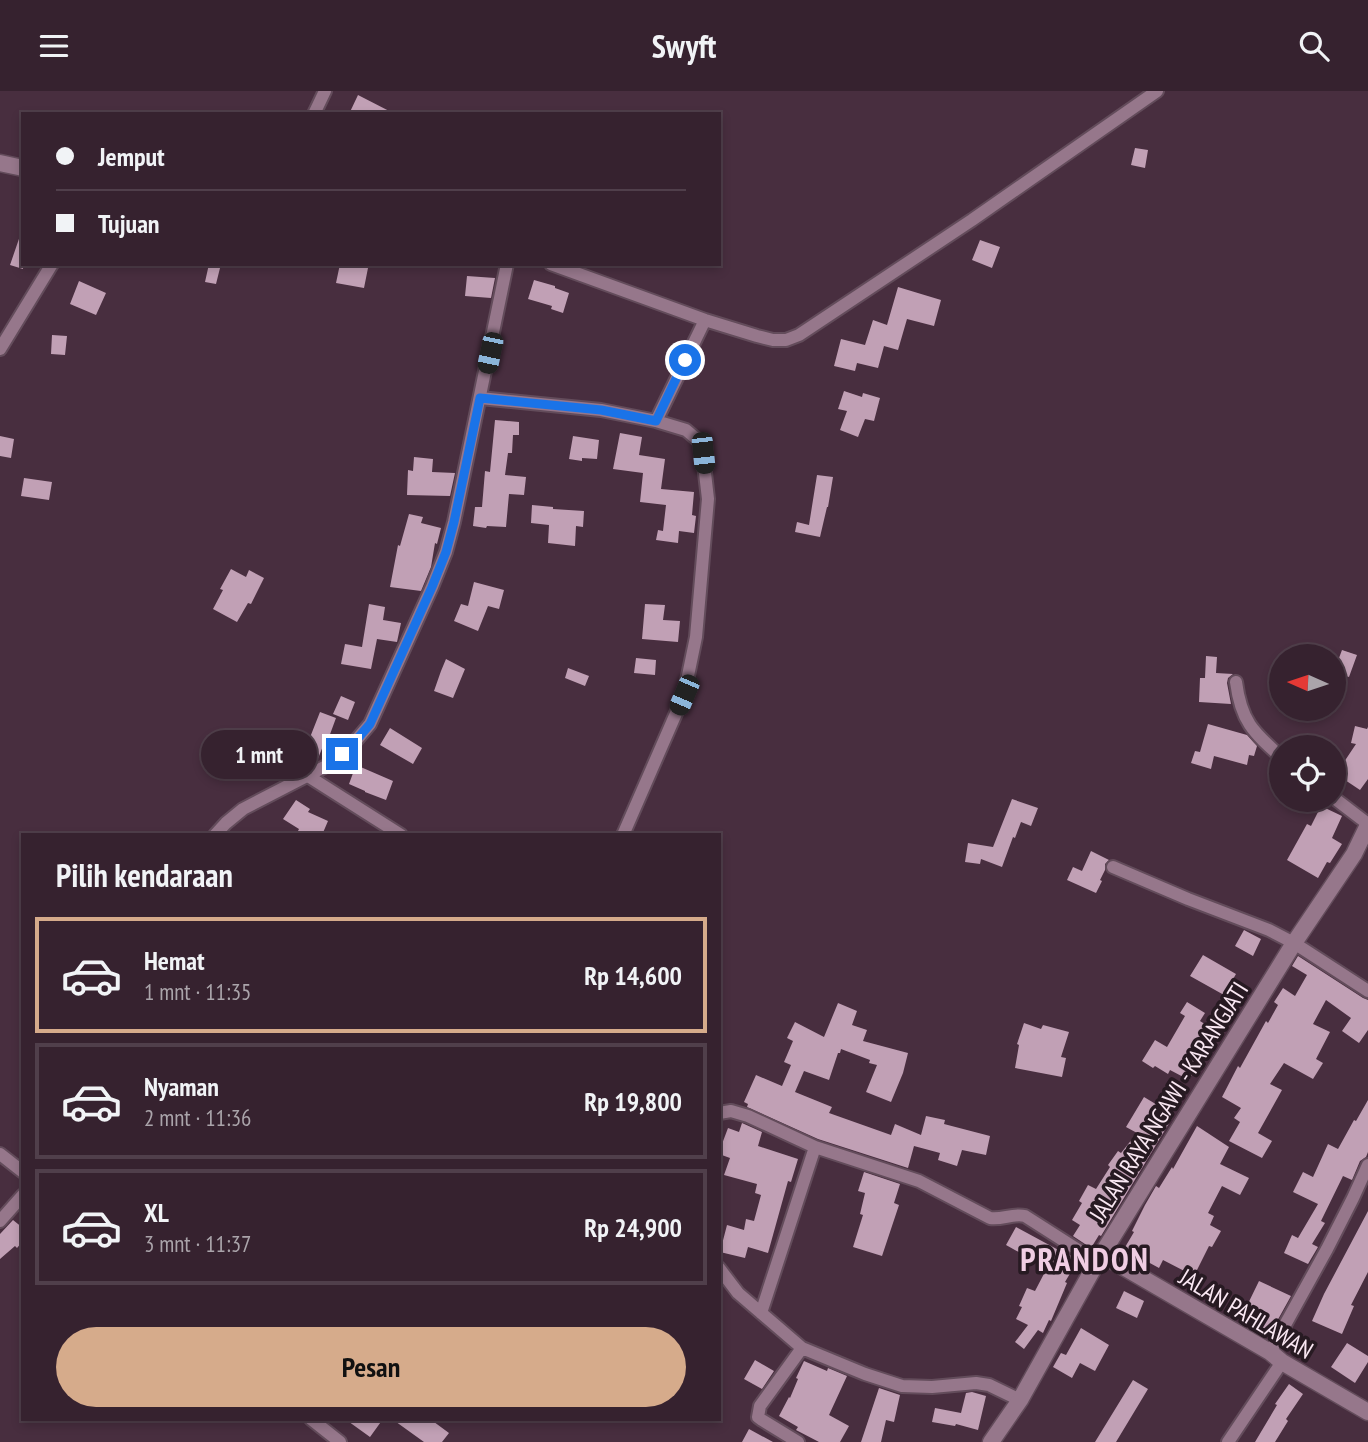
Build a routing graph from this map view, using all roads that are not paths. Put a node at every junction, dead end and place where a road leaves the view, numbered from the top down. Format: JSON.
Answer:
{"nodes":[{"id":1,"x":325,"y":91,"type":"edge"},
{"id":2,"x":1157,"y":91,"type":"edge"},
{"id":3,"x":315,"y":112,"type":"edge"},
{"id":4,"x":0,"y":163,"type":"edge"},
{"id":5,"x":21,"y":168,"type":"edge"},
{"id":6,"x":51,"y":266,"type":"edge"},
{"id":7,"x":507,"y":266,"type":"edge"},
{"id":8,"x":556,"y":266,"type":"edge"},
{"id":9,"x":705,"y":320,"type":"junction"},
{"id":10,"x":0,"y":349,"type":"edge"},
{"id":11,"x":480,"y":398,"type":"junction"},
{"id":12,"x":656,"y":421,"type":"junction"},
{"id":13,"x":1236,"y":682,"type":"dead end"},
{"id":14,"x":1269,"y":745,"type":"edge"},
{"id":15,"x":307,"y":776,"type":"junction"},
{"id":16,"x":1346,"y":808,"type":"edge"},
{"id":17,"x":1368,"y":825,"type":"edge"},
{"id":18,"x":217,"y":833,"type":"edge"},
{"id":19,"x":398,"y":833,"type":"edge"},
{"id":20,"x":624,"y":833,"type":"edge"},
{"id":21,"x":1361,"y":856,"type":"edge"},
{"id":22,"x":1113,"y":867,"type":"dead end"},
{"id":23,"x":1294,"y":943,"type":"junction"},
{"id":24,"x":1368,"y":991,"type":"edge"},
{"id":25,"x":721,"y":1113,"type":"edge"},
{"id":26,"x":815,"y":1147,"type":"junction"},
{"id":27,"x":0,"y":1154,"type":"edge"},
{"id":28,"x":1368,"y":1165,"type":"edge"},
{"id":29,"x":21,"y":1171,"type":"edge"},
{"id":30,"x":21,"y":1197,"type":"edge"},
{"id":31,"x":0,"y":1221,"type":"edge"},
{"id":32,"x":1099,"y":1258,"type":"junction"},
{"id":33,"x":721,"y":1271,"type":"edge"},
{"id":34,"x":761,"y":1313,"type":"junction"},
{"id":35,"x":802,"y":1348,"type":"junction"},
{"id":36,"x":1276,"y":1357,"type":"junction"},
{"id":37,"x":1020,"y":1400,"type":"junction"},
{"id":38,"x":1368,"y":1412,"type":"edge"},
{"id":39,"x":314,"y":1421,"type":"edge"},
{"id":40,"x":340,"y":1442,"type":"edge"},
{"id":41,"x":798,"y":1442,"type":"edge"},
{"id":42,"x":991,"y":1442,"type":"edge"},
{"id":43,"x":1228,"y":1442,"type":"edge"}],
"edges":[{"from":1,"to":3,"type":"street"},
{"from":2,"to":9,"type":"street"},
{"from":4,"to":5,"type":"main road"},
{"from":6,"to":10,"type":"street"},
{"from":7,"to":11,"type":"street"},
{"from":8,"to":9,"type":"street"},
{"from":9,"to":12,"type":"street"},
{"from":11,"to":12,"type":"street"},
{"from":11,"to":15,"type":"street"},
{"from":12,"to":20,"type":"street"},
{"from":13,"to":14,"type":"street"},
{"from":15,"to":18,"type":"street"},
{"from":15,"to":19,"type":"street"},
{"from":16,"to":17,"type":"street"},
{"from":17,"to":21,"type":"main road","name":"JALAN RAYA NGAWI - KARANGJATI"},
{"from":21,"to":23,"type":"main road","name":"JALAN RAYA NGAWI - KARANGJATI"},
{"from":22,"to":23,"type":"street"},
{"from":23,"to":24,"type":"street"},
{"from":23,"to":32,"type":"main road","name":"JALAN RAYA NGAWI - KARANGJATI"},
{"from":25,"to":26,"type":"street"},
{"from":26,"to":32,"type":"street"},
{"from":26,"to":34,"type":"street"},
{"from":27,"to":29,"type":"street"},
{"from":28,"to":36,"type":"street"},
{"from":30,"to":31,"type":"street"},
{"from":32,"to":36,"type":"main road","name":"JALAN PAHLAWAN"},
{"from":32,"to":37,"type":"main road","name":"JALAN RAYA NGAWI - KARANGJATI"},
{"from":33,"to":34,"type":"street"},
{"from":34,"to":35,"type":"street"},
{"from":35,"to":37,"type":"street"},
{"from":35,"to":41,"type":"street"},
{"from":36,"to":38,"type":"main road","name":"JALAN PAHLAWAN"},
{"from":36,"to":43,"type":"street"},
{"from":37,"to":42,"type":"main road","name":"JALAN RAYA NGAWI - KARANGJATI"},
{"from":39,"to":40,"type":"street"}]}
